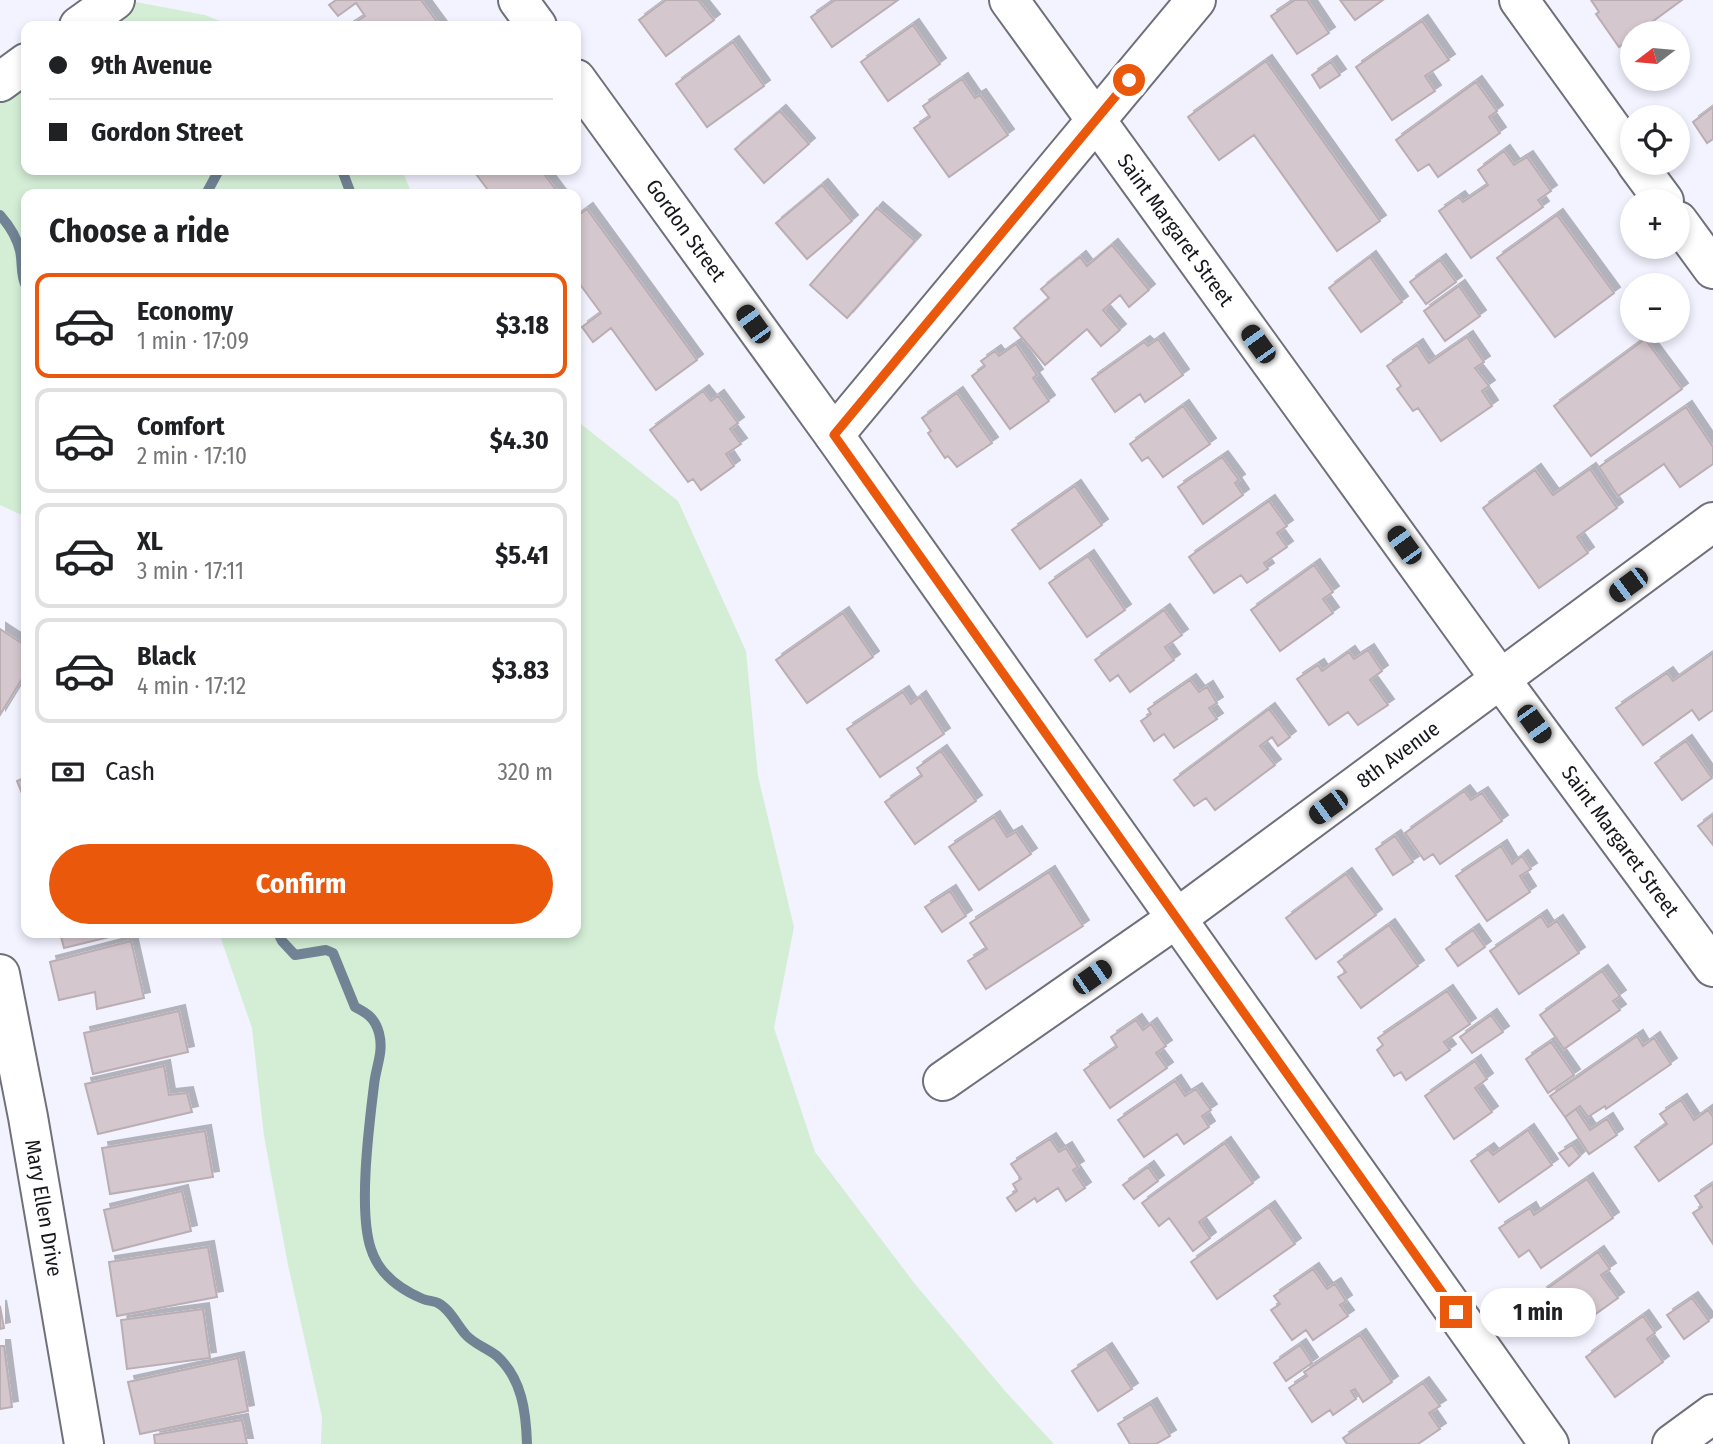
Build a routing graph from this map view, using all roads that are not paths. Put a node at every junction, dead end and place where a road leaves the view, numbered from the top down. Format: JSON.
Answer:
{"nodes":[{"id":1,"x":116,"y":0,"type":"edge"},
{"id":2,"x":519,"y":0,"type":"edge"},
{"id":3,"x":1009,"y":0,"type":"edge"},
{"id":4,"x":1196,"y":0,"type":"edge"},
{"id":5,"x":1519,"y":0,"type":"edge"},
{"id":6,"x":86,"y":21,"type":"edge"},
{"id":7,"x":534,"y":21,"type":"edge"},
{"id":8,"x":21,"y":67,"type":"edge"},
{"id":9,"x":0,"y":82,"type":"edge"},
{"id":10,"x":581,"y":86,"type":"edge"},
{"id":11,"x":1096,"y":120,"type":"junction"},
{"id":12,"x":1620,"y":140,"type":"edge"},
{"id":13,"x":1690,"y":237,"type":"edge"},
{"id":14,"x":1713,"y":269,"type":"edge"},
{"id":15,"x":834,"y":435,"type":"junction"},
{"id":16,"x":1713,"y":522,"type":"edge"},
{"id":17,"x":1501,"y":680,"type":"junction"},
{"id":18,"x":1177,"y":918,"type":"junction"},
{"id":19,"x":1713,"y":967,"type":"edge"},
{"id":20,"x":0,"y":974,"type":"edge"},
{"id":21,"x":943,"y":1081,"type":"dead end"},
{"id":22,"x":1713,"y":1414,"type":"edge"},
{"id":23,"x":84,"y":1444,"type":"edge"},
{"id":24,"x":1549,"y":1444,"type":"edge"},
{"id":25,"x":1672,"y":1444,"type":"edge"}],
"edges":[{"from":1,"to":6,"type":"street"},
{"from":2,"to":7,"type":"street"},
{"from":3,"to":11,"type":"street","name":"Saint Margaret Street"},
{"from":4,"to":11,"type":"street"},
{"from":5,"to":12,"type":"street"},
{"from":8,"to":9,"type":"street"},
{"from":10,"to":15,"type":"street","name":"Gordon Street"},
{"from":11,"to":15,"type":"street"},
{"from":11,"to":17,"type":"street","name":"Saint Margaret Street"},
{"from":13,"to":14,"type":"street"},
{"from":15,"to":18,"type":"street","name":"Gordon Street"},
{"from":16,"to":17,"type":"street","name":"8th Avenue"},
{"from":17,"to":18,"type":"street","name":"8th Avenue"},
{"from":17,"to":19,"type":"street","name":"Saint Margaret Street"},
{"from":18,"to":21,"type":"street","name":"8th Avenue"},
{"from":18,"to":24,"type":"street","name":"Gordon Street"},
{"from":20,"to":23,"type":"street","name":"Mary Ellen Drive"},
{"from":22,"to":25,"type":"street"}]}
